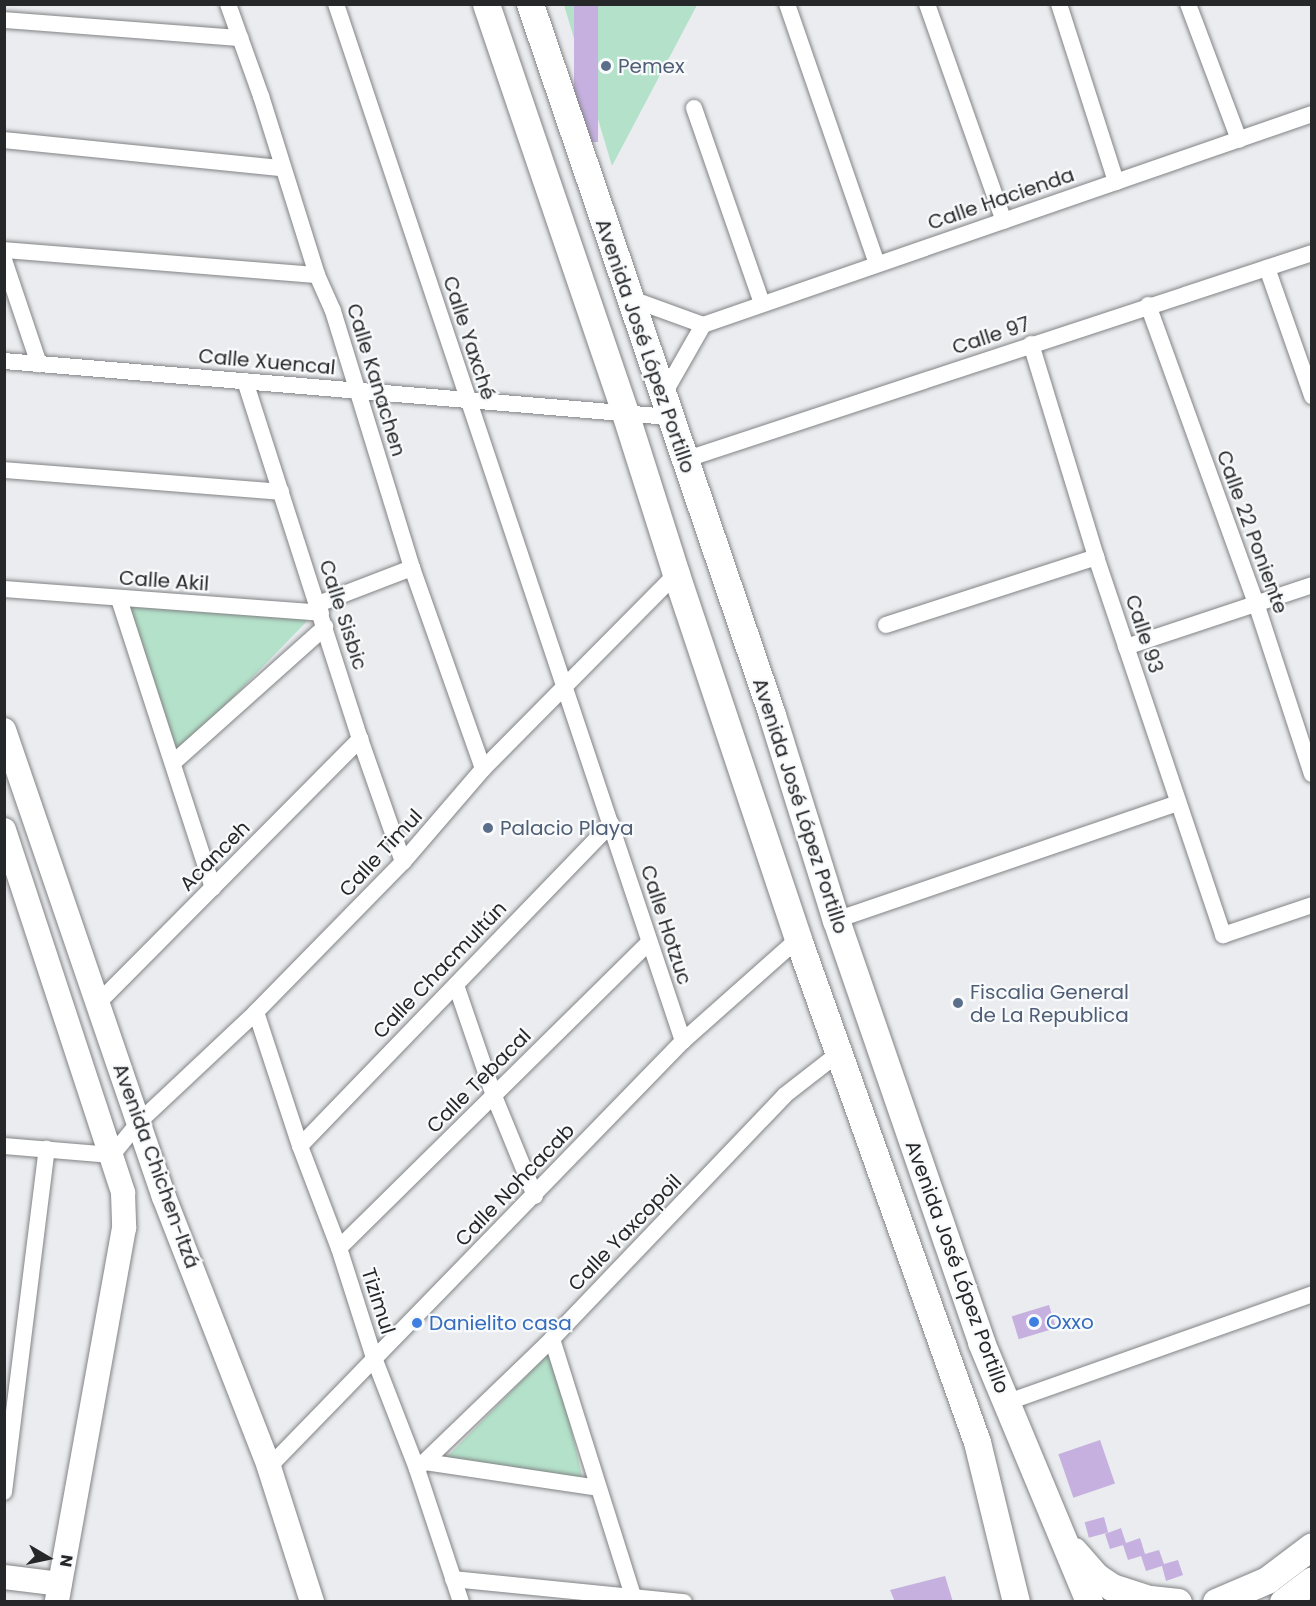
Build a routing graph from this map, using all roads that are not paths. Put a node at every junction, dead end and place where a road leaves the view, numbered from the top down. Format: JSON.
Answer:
{"nodes":[{"id":1,"x":228,"y":4,"type":"edge"},
{"id":2,"x":336,"y":4,"type":"edge"},
{"id":3,"x":486,"y":4,"type":"edge"},
{"id":4,"x":530,"y":4,"type":"edge"},
{"id":5,"x":787,"y":4,"type":"edge"},
{"id":6,"x":927,"y":4,"type":"edge"},
{"id":7,"x":1059,"y":4,"type":"edge"},
{"id":8,"x":1188,"y":4,"type":"edge"},
{"id":9,"x":4,"y":20,"type":"edge"},
{"id":10,"x":240,"y":38,"type":"junction"},
{"id":11,"x":694,"y":108,"type":"dead end"},
{"id":12,"x":1311,"y":114,"type":"edge"},
{"id":13,"x":4,"y":140,"type":"edge"},
{"id":14,"x":1239,"y":140,"type":"junction"},
{"id":15,"x":282,"y":168,"type":"junction"},
{"id":16,"x":1116,"y":182,"type":"junction"},
{"id":17,"x":1004,"y":221,"type":"junction"},
{"id":18,"x":4,"y":250,"type":"edge"},
{"id":19,"x":1311,"y":253,"type":"edge"},
{"id":20,"x":4,"y":260,"type":"edge"},
{"id":21,"x":877,"y":264,"type":"junction"},
{"id":22,"x":1267,"y":268,"type":"junction"},
{"id":23,"x":317,"y":275,"type":"junction"},
{"id":24,"x":630,"y":298,"type":"junction"},
{"id":25,"x":762,"y":303,"type":"junction"},
{"id":26,"x":1148,"y":305,"type":"junction"},
{"id":27,"x":703,"y":325,"type":"junction"},
{"id":28,"x":1031,"y":344,"type":"junction"},
{"id":29,"x":4,"y":361,"type":"edge"},
{"id":30,"x":39,"y":364,"type":"junction"},
{"id":31,"x":245,"y":381,"type":"junction"},
{"id":32,"x":357,"y":391,"type":"junction"},
{"id":33,"x":1311,"y":396,"type":"edge"},
{"id":34,"x":467,"y":400,"type":"junction"},
{"id":35,"x":666,"y":407,"type":"junction"},
{"id":36,"x":625,"y":413,"type":"junction"},
{"id":37,"x":684,"y":460,"type":"junction"},
{"id":38,"x":4,"y":470,"type":"edge"},
{"id":39,"x":281,"y":492,"type":"junction"},
{"id":40,"x":1096,"y":557,"type":"junction"},
{"id":41,"x":412,"y":568,"type":"junction"},
{"id":42,"x":676,"y":574,"type":"junction"},
{"id":43,"x":1311,"y":585,"type":"edge"},
{"id":44,"x":4,"y":589,"type":"edge"},
{"id":45,"x":119,"y":599,"type":"junction"},
{"id":46,"x":1256,"y":603,"type":"junction"},
{"id":47,"x":322,"y":615,"type":"junction"},
{"id":48,"x":886,"y":625,"type":"dead end"},
{"id":49,"x":1126,"y":647,"type":"junction"},
{"id":50,"x":565,"y":685,"type":"junction"},
{"id":51,"x":4,"y":730,"type":"edge"},
{"id":52,"x":360,"y":739,"type":"junction"},
{"id":53,"x":174,"y":762,"type":"junction"},
{"id":54,"x":483,"y":769,"type":"junction"},
{"id":55,"x":1311,"y":774,"type":"edge"},
{"id":56,"x":1178,"y":802,"type":"junction"},
{"id":57,"x":611,"y":824,"type":"junction"},
{"id":58,"x":4,"y":830,"type":"edge"},
{"id":59,"x":404,"y":862,"type":"junction"},
{"id":60,"x":213,"y":888,"type":"junction"},
{"id":61,"x":1311,"y":905,"type":"edge"},
{"id":62,"x":836,"y":920,"type":"junction"},
{"id":63,"x":798,"y":939,"type":"junction"},
{"id":64,"x":649,"y":942,"type":"junction"},
{"id":65,"x":456,"y":985,"type":"junction"},
{"id":66,"x":99,"y":1002,"type":"junction"},
{"id":67,"x":256,"y":1012,"type":"junction"},
{"id":68,"x":683,"y":1041,"type":"junction"},
{"id":69,"x":839,"y":1053,"type":"junction"},
{"id":70,"x":494,"y":1096,"type":"junction"},
{"id":71,"x":139,"y":1122,"type":"junction"},
{"id":72,"x":4,"y":1146,"type":"edge"},
{"id":73,"x":300,"y":1146,"type":"junction"},
{"id":74,"x":47,"y":1149,"type":"junction"},
{"id":75,"x":112,"y":1155,"type":"junction"},
{"id":76,"x":153,"y":1165,"type":"junction"},
{"id":77,"x":121,"y":1189,"type":"junction"},
{"id":78,"x":535,"y":1196,"type":"junction"},
{"id":79,"x":339,"y":1248,"type":"junction"},
{"id":80,"x":1311,"y":1294,"type":"edge"},
{"id":81,"x":552,"y":1339,"type":"junction"},
{"id":82,"x":374,"y":1358,"type":"junction"},
{"id":83,"x":1005,"y":1403,"type":"junction"},
{"id":84,"x":421,"y":1466,"type":"junction"},
{"id":85,"x":268,"y":1467,"type":"junction"},
{"id":86,"x":598,"y":1488,"type":"junction"},
{"id":87,"x":4,"y":1492,"type":"edge"},
{"id":88,"x":1059,"y":1535,"type":"junction"},
{"id":89,"x":1311,"y":1546,"type":"edge"},
{"id":90,"x":4,"y":1577,"type":"edge"},
{"id":91,"x":453,"y":1579,"type":"junction"},
{"id":92,"x":1311,"y":1580,"type":"edge"},
{"id":93,"x":59,"y":1593,"type":"edge"},
{"id":94,"x":633,"y":1596,"type":"junction"},
{"id":95,"x":1311,"y":1597,"type":"edge"},
{"id":96,"x":312,"y":1602,"type":"edge"},
{"id":97,"x":461,"y":1602,"type":"edge"},
{"id":98,"x":684,"y":1602,"type":"edge"},
{"id":99,"x":1016,"y":1602,"type":"edge"},
{"id":100,"x":1089,"y":1602,"type":"edge"},
{"id":101,"x":1178,"y":1602,"type":"edge"},
{"id":102,"x":1216,"y":1602,"type":"edge"},
{"id":103,"x":1283,"y":1602,"type":"edge"},
{"id":104,"x":1299,"y":1602,"type":"edge"}],
"edges":[{"from":1,"to":10,"type":"street","name":"Calle Kanachen"},
{"from":2,"to":34,"type":"street","name":"Calle Yaxché"},
{"from":3,"to":36,"type":"main road","name":"Avenida José López Portillo"},
{"from":4,"to":24,"type":"main road","name":"Avenida José López Portillo"},
{"from":5,"to":21,"type":"street"},
{"from":6,"to":17,"type":"street"},
{"from":7,"to":16,"type":"street"},
{"from":8,"to":14,"type":"street"},
{"from":9,"to":10,"type":"street"},
{"from":10,"to":15,"type":"street","name":"Calle Kanachen"},
{"from":11,"to":25,"type":"street"},
{"from":12,"to":14,"type":"street","name":"Calle Hacienda"},
{"from":13,"to":15,"type":"street"},
{"from":14,"to":16,"type":"street","name":"Calle Hacienda"},
{"from":15,"to":23,"type":"street","name":"Calle Kanachen"},
{"from":16,"to":17,"type":"street","name":"Calle Hacienda"},
{"from":17,"to":21,"type":"street","name":"Calle Hacienda"},
{"from":18,"to":23,"type":"street"},
{"from":19,"to":22,"type":"street","name":"Calle 97"},
{"from":20,"to":30,"type":"street"},
{"from":21,"to":25,"type":"street","name":"Calle Hacienda"},
{"from":22,"to":26,"type":"street","name":"Calle 97"},
{"from":22,"to":33,"type":"street"},
{"from":23,"to":32,"type":"street","name":"Calle Kanachen"},
{"from":24,"to":27,"type":"street"},
{"from":24,"to":35,"type":"main road","name":"Avenida José López Portillo"},
{"from":25,"to":27,"type":"street","name":"Calle Hacienda"},
{"from":26,"to":28,"type":"street","name":"Calle 97"},
{"from":26,"to":46,"type":"street","name":"Calle 22 Poniente"},
{"from":27,"to":35,"type":"street"},
{"from":28,"to":37,"type":"street","name":"Calle 97"},
{"from":28,"to":40,"type":"street","name":"Calle 93"},
{"from":29,"to":30,"type":"street","name":"Calle Xuencal"},
{"from":30,"to":31,"type":"street","name":"Calle Xuencal"},
{"from":31,"to":32,"type":"street","name":"Calle Xuencal"},
{"from":31,"to":39,"type":"street","name":"Calle Sisbic"},
{"from":32,"to":34,"type":"street","name":"Calle Xuencal"},
{"from":32,"to":41,"type":"street","name":"Calle Kanachen"},
{"from":34,"to":36,"type":"street","name":"Calle Xuencal"},
{"from":34,"to":50,"type":"street","name":"Calle Yaxché"},
{"from":35,"to":36,"type":"street","name":"Calle Xuencal"},
{"from":35,"to":37,"type":"main road","name":"Avenida José López Portillo"},
{"from":36,"to":42,"type":"main road","name":"Avenida José López Portillo"},
{"from":37,"to":62,"type":"main road","name":"Avenida José López Portillo"},
{"from":38,"to":39,"type":"street"},
{"from":39,"to":47,"type":"street","name":"Calle Sisbic"},
{"from":40,"to":48,"type":"street"},
{"from":40,"to":49,"type":"street","name":"Calle 93"},
{"from":41,"to":47,"type":"street"},
{"from":41,"to":54,"type":"street","name":"Calle Kanachen"},
{"from":42,"to":50,"type":"street","name":"Calle Timul"},
{"from":42,"to":63,"type":"main road","name":"Avenida José López Portillo"},
{"from":43,"to":46,"type":"street"},
{"from":44,"to":45,"type":"street","name":"Calle Akil"},
{"from":45,"to":47,"type":"street","name":"Calle Akil"},
{"from":45,"to":53,"type":"street"},
{"from":46,"to":49,"type":"street"},
{"from":46,"to":55,"type":"street","name":"Calle 22 Poniente"},
{"from":47,"to":52,"type":"street","name":"Calle Sisbic"},
{"from":47,"to":53,"type":"street"},
{"from":49,"to":56,"type":"street","name":"Calle 93"},
{"from":50,"to":54,"type":"street","name":"Calle Timul"},
{"from":50,"to":57,"type":"street","name":"Calle Hotzuc"},
{"from":51,"to":66,"type":"main road","name":"Avenida Chichen-Itzá"},
{"from":52,"to":59,"type":"street","name":"Calle Sisbic"},
{"from":52,"to":60,"type":"street","name":"Acanceh"},
{"from":53,"to":60,"type":"street"},
{"from":54,"to":59,"type":"street","name":"Calle Timul"},
{"from":56,"to":61,"type":"street","name":"Calle 93"},
{"from":56,"to":62,"type":"street"},
{"from":57,"to":64,"type":"street","name":"Calle Hotzuc"},
{"from":57,"to":65,"type":"street","name":"Calle Chacmultún"},
{"from":58,"to":75,"type":"main road","name":"Avenida Chichen-Itzá"},
{"from":59,"to":67,"type":"street","name":"Calle Timul"},
{"from":60,"to":66,"type":"street","name":"Acanceh"},
{"from":62,"to":83,"type":"main road","name":"Avenida José López Portillo"},
{"from":63,"to":68,"type":"street","name":"Calle Nohcacab"},
{"from":63,"to":69,"type":"main road","name":"Avenida José López Portillo"},
{"from":64,"to":68,"type":"street","name":"Calle Hotzuc"},
{"from":64,"to":70,"type":"street","name":"Calle Tebacal"},
{"from":65,"to":70,"type":"street"},
{"from":65,"to":73,"type":"street","name":"Calle Chacmultún"},
{"from":66,"to":71,"type":"main road","name":"Avenida Chichen-Itzá"},
{"from":67,"to":71,"type":"street","name":"Calle Timul"},
{"from":67,"to":73,"type":"street","name":"Tizimul"},
{"from":68,"to":78,"type":"street","name":"Calle Nohcacab"},
{"from":69,"to":81,"type":"street","name":"Calle Yaxcopoil"},
{"from":69,"to":99,"type":"main road","name":"Avenida José López Portillo"},
{"from":70,"to":78,"type":"street"},
{"from":70,"to":79,"type":"street","name":"Calle Tebacal"},
{"from":71,"to":75,"type":"street","name":"Calle Timul"},
{"from":71,"to":76,"type":"main road","name":"Avenida Chichen-Itzá"},
{"from":72,"to":74,"type":"street"},
{"from":73,"to":79,"type":"street","name":"Tizimul"},
{"from":74,"to":75,"type":"street"},
{"from":74,"to":87,"type":"street"},
{"from":75,"to":77,"type":"main road","name":"Avenida Chichen-Itzá"},
{"from":76,"to":77,"type":"main road"},
{"from":76,"to":85,"type":"main road","name":"Avenida Chichen-Itzá"},
{"from":77,"to":93,"type":"main road","name":"Avenida Chichen-Itzá"},
{"from":78,"to":82,"type":"street","name":"Calle Nohcacab"},
{"from":79,"to":82,"type":"street","name":"Tizimul"},
{"from":80,"to":83,"type":"street"},
{"from":81,"to":84,"type":"street","name":"Calle Yaxcopoil"},
{"from":81,"to":86,"type":"street"},
{"from":82,"to":84,"type":"street","name":"Tizimul"},
{"from":82,"to":85,"type":"street","name":"Calle Nohcacab"},
{"from":83,"to":88,"type":"main road","name":"Avenida José López Portillo"},
{"from":84,"to":86,"type":"street"},
{"from":84,"to":91,"type":"street","name":"Tizimul"},
{"from":85,"to":96,"type":"main road","name":"Avenida Chichen-Itzá"},
{"from":86,"to":94,"type":"street"},
{"from":88,"to":100,"type":"main road","name":"Avenida José López Portillo"},
{"from":88,"to":101,"type":"main road"},
{"from":89,"to":102,"type":"main road"},
{"from":90,"to":93,"type":"main road"},
{"from":91,"to":94,"type":"street"},
{"from":91,"to":97,"type":"street","name":"Tizimul"},
{"from":92,"to":103,"type":"main road"},
{"from":94,"to":98,"type":"street"},
{"from":95,"to":104,"type":"main road"}]}
